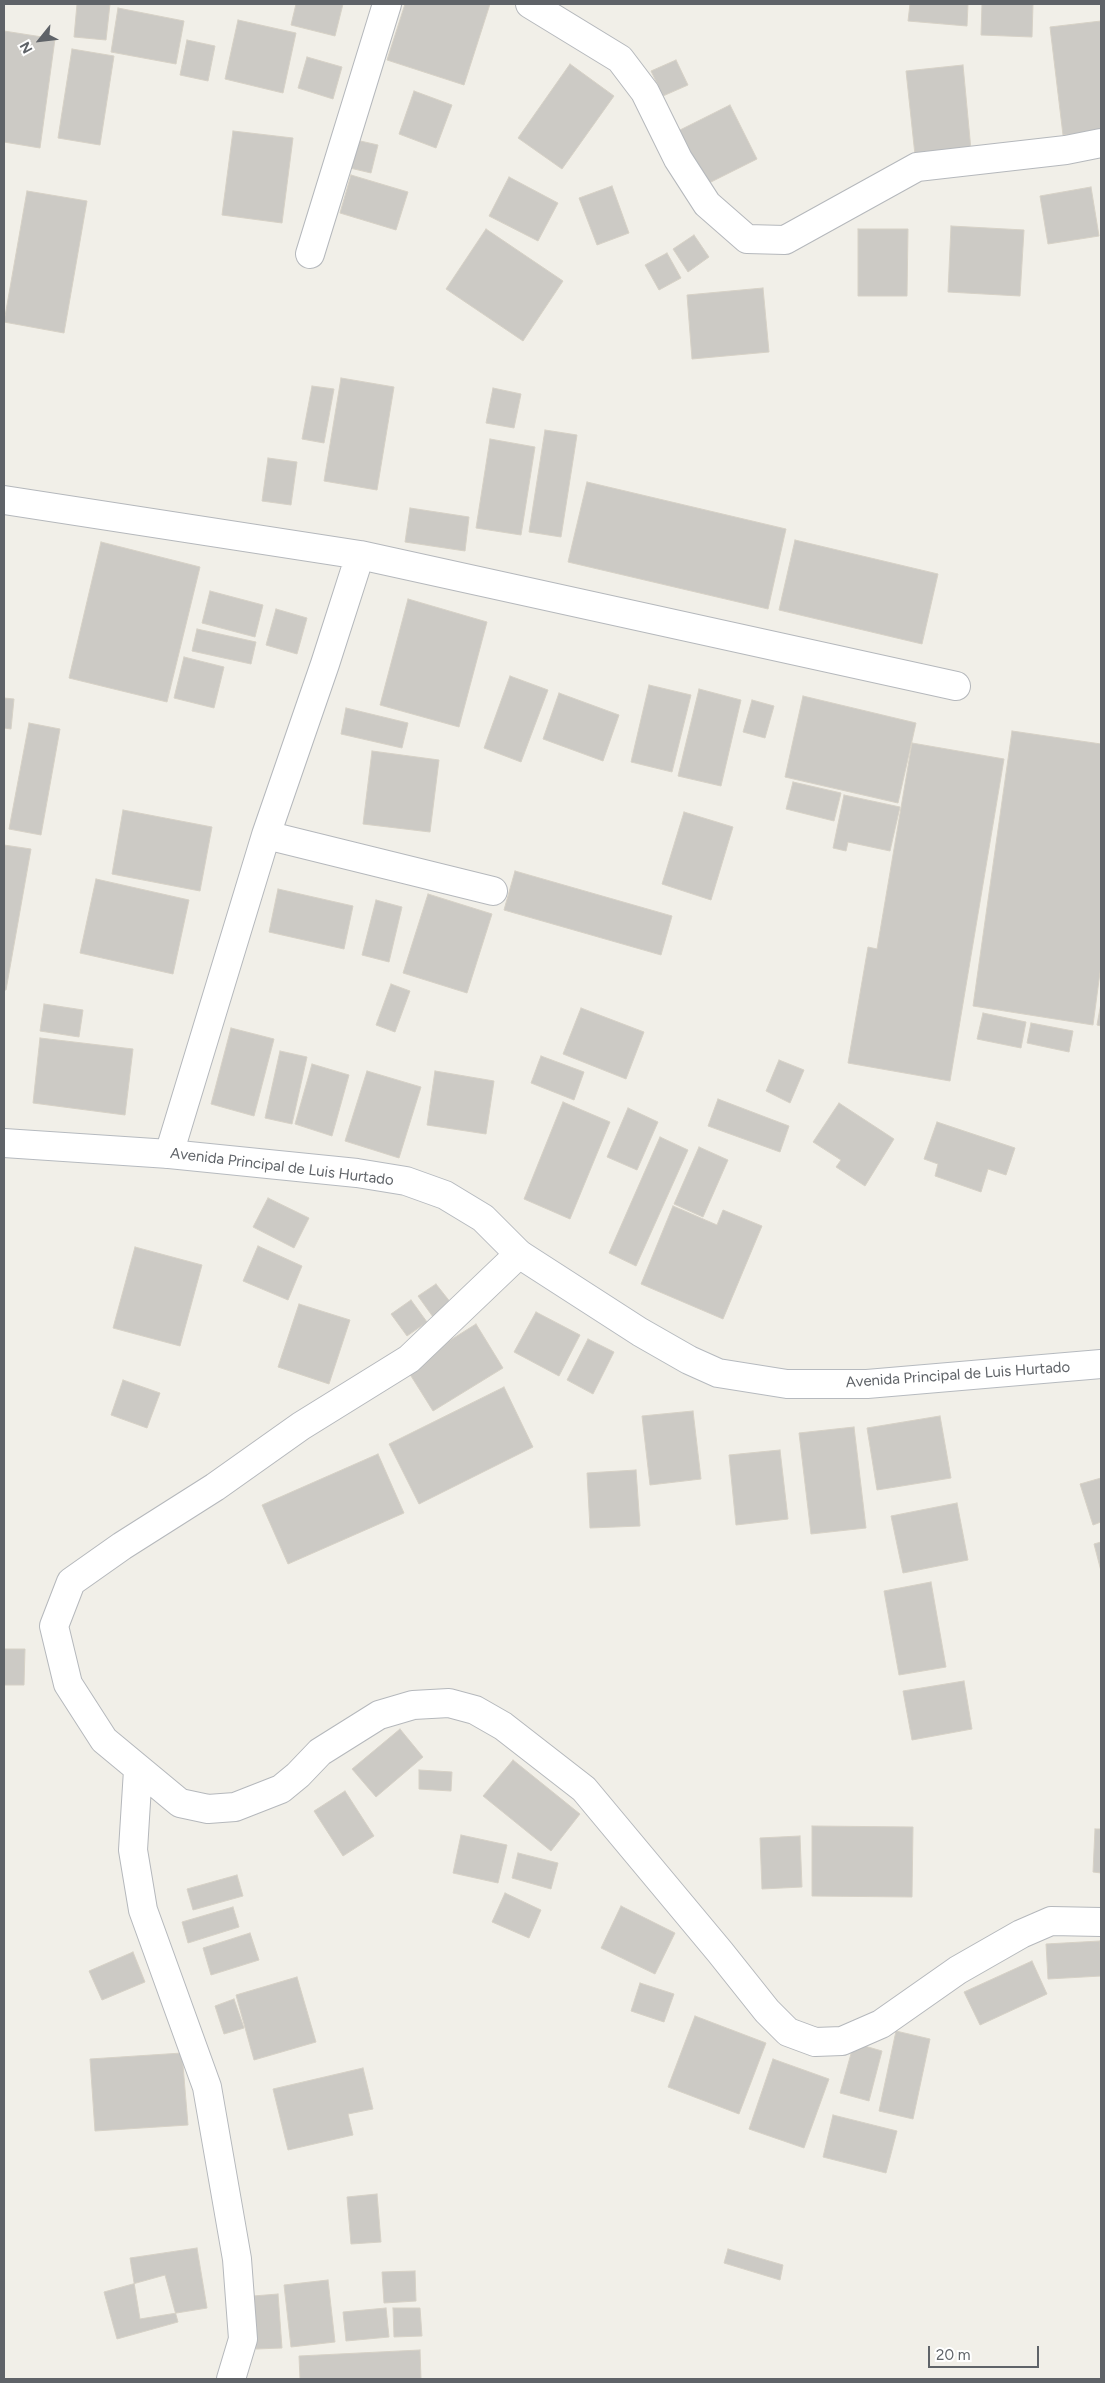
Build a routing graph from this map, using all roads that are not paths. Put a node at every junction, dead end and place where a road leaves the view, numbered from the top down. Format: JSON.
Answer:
{"nodes":[{"id":1,"x":387,"y":4,"type":"edge"},
{"id":2,"x":530,"y":4,"type":"edge"},
{"id":3,"x":1101,"y":143,"type":"edge"},
{"id":4,"x":310,"y":254,"type":"dead end"},
{"id":5,"x":4,"y":500,"type":"edge"},
{"id":6,"x":360,"y":555,"type":"junction"},
{"id":7,"x":956,"y":686,"type":"dead end"},
{"id":8,"x":266,"y":835,"type":"junction"},
{"id":9,"x":493,"y":891,"type":"dead end"},
{"id":10,"x":4,"y":1143,"type":"edge"},
{"id":11,"x":169,"y":1154,"type":"junction"},
{"id":12,"x":519,"y":1254,"type":"junction"},
{"id":13,"x":1101,"y":1364,"type":"edge"},
{"id":14,"x":138,"y":1770,"type":"junction"},
{"id":15,"x":1101,"y":1922,"type":"edge"},
{"id":16,"x":231,"y":2379,"type":"edge"}],
"edges":[{"from":1,"to":4,"type":"street"},
{"from":2,"to":3,"type":"street"},
{"from":5,"to":6,"type":"street"},
{"from":6,"to":7,"type":"street"},
{"from":6,"to":8,"type":"street"},
{"from":8,"to":9,"type":"street"},
{"from":8,"to":11,"type":"street"},
{"from":10,"to":11,"type":"street","name":"Avenida Principal de Luis Hurtado"},
{"from":11,"to":12,"type":"street","name":"Avenida Principal de Luis Hurtado"},
{"from":12,"to":13,"type":"street","name":"Avenida Principal de Luis Hurtado"},
{"from":12,"to":14,"type":"street"},
{"from":14,"to":15,"type":"street"},
{"from":14,"to":16,"type":"street"}]}
